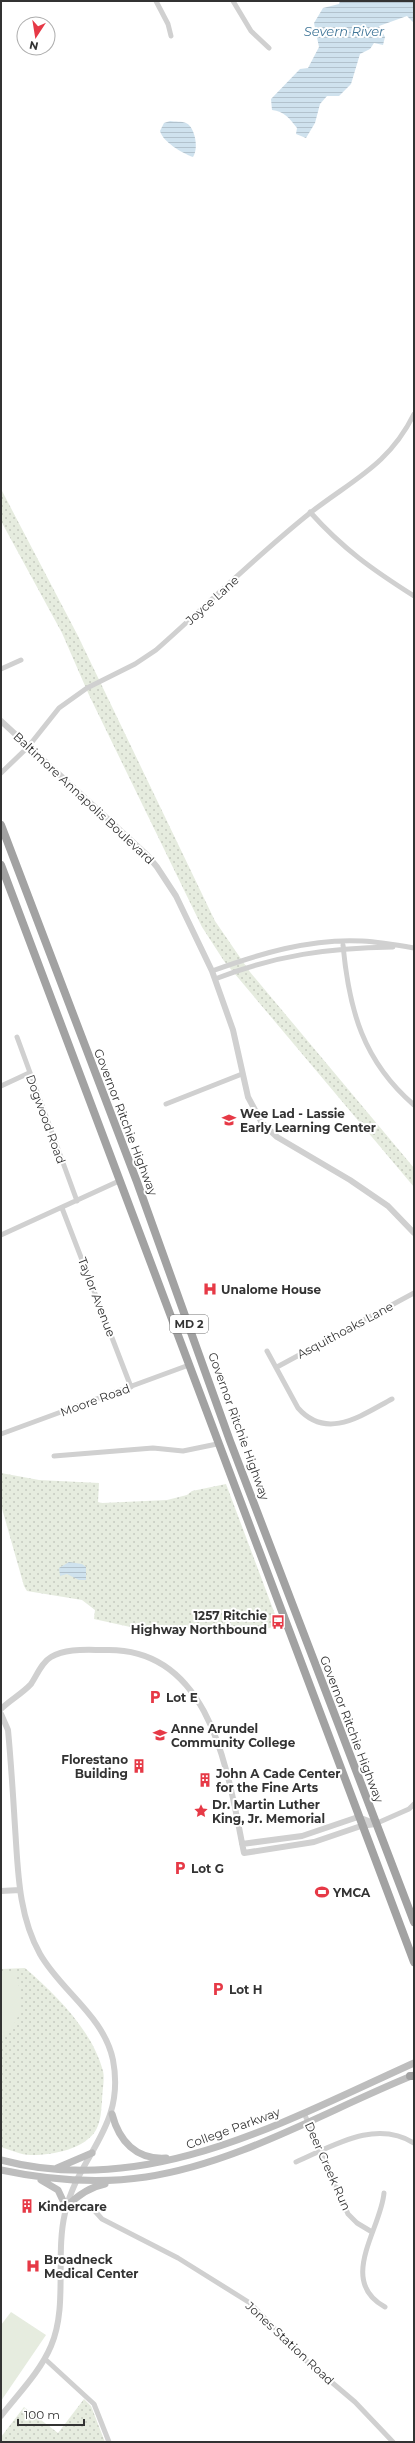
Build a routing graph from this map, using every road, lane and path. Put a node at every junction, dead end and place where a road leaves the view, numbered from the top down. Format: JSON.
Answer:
{"nodes":[{"id":1,"x":156,"y":1,"type":"edge"},
{"id":2,"x":233,"y":1,"type":"edge"},
{"id":3,"x":171,"y":36,"type":"dead end"},
{"id":4,"x":269,"y":48,"type":"dead end"},
{"id":5,"x":414,"y":414,"type":"edge"},
{"id":6,"x":310,"y":512,"type":"junction"},
{"id":7,"x":414,"y":596,"type":"edge"},
{"id":8,"x":21,"y":660,"type":"dead end"},
{"id":9,"x":1,"y":669,"type":"edge"},
{"id":10,"x":1,"y":721,"type":"edge"},
{"id":11,"x":28,"y":747,"type":"junction"},
{"id":12,"x":1,"y":773,"type":"edge"},
{"id":13,"x":1,"y":825,"type":"edge"},
{"id":14,"x":1,"y":865,"type":"edge"},
{"id":15,"x":342,"y":941,"type":"junction"},
{"id":16,"x":309,"y":944,"type":"junction"},
{"id":17,"x":404,"y":946,"type":"junction"},
{"id":18,"x":343,"y":948,"type":"junction"},
{"id":19,"x":414,"y":948,"type":"edge"},
{"id":20,"x":279,"y":950,"type":"junction"},
{"id":21,"x":310,"y":952,"type":"junction"},
{"id":22,"x":280,"y":957,"type":"junction"},
{"id":23,"x":212,"y":971,"type":"junction"},
{"id":24,"x":215,"y":979,"type":"junction"},
{"id":25,"x":17,"y":1037,"type":"dead end"},
{"id":26,"x":29,"y":1073,"type":"junction"},
{"id":27,"x":242,"y":1074,"type":"junction"},
{"id":28,"x":97,"y":1082,"type":"junction"},
{"id":29,"x":83,"y":1084,"type":"junction"},
{"id":30,"x":1,"y":1086,"type":"edge"},
{"id":31,"x":166,"y":1104,"type":"dead end"},
{"id":32,"x":414,"y":1105,"type":"edge"},
{"id":33,"x":119,"y":1182,"type":"junction"},
{"id":34,"x":77,"y":1201,"type":"junction"},
{"id":35,"x":62,"y":1208,"type":"junction"},
{"id":36,"x":414,"y":1233,"type":"edge"},
{"id":37,"x":1,"y":1235,"type":"edge"},
{"id":38,"x":414,"y":1294,"type":"edge"},
{"id":39,"x":267,"y":1351,"type":"dead end"},
{"id":40,"x":189,"y":1365,"type":"junction"},
{"id":41,"x":277,"y":1367,"type":"junction"},
{"id":42,"x":131,"y":1387,"type":"junction"},
{"id":43,"x":392,"y":1399,"type":"dead end"},
{"id":44,"x":220,"y":1412,"type":"junction"},
{"id":45,"x":208,"y":1416,"type":"junction"},
{"id":46,"x":1,"y":1434,"type":"edge"},
{"id":47,"x":217,"y":1444,"type":"junction"},
{"id":48,"x":54,"y":1456,"type":"dead end"},
{"id":49,"x":1,"y":1709,"type":"edge"},
{"id":50,"x":1,"y":1714,"type":"edge"},
{"id":51,"x":414,"y":1804,"type":"edge"},
{"id":52,"x":358,"y":1817,"type":"junction"},
{"id":53,"x":375,"y":1824,"type":"junction"},
{"id":54,"x":361,"y":1826,"type":"junction"},
{"id":55,"x":242,"y":1844,"type":"junction"},
{"id":56,"x":20,"y":1890,"type":"junction"},
{"id":57,"x":1,"y":1891,"type":"edge"},
{"id":58,"x":414,"y":1922,"type":"edge"},
{"id":59,"x":414,"y":1962,"type":"edge"},
{"id":60,"x":414,"y":2063,"type":"edge"},
{"id":61,"x":413,"y":2076,"type":"edge"},
{"id":62,"x":304,"y":2113,"type":"junction"},
{"id":63,"x":112,"y":2114,"type":"junction"},
{"id":64,"x":308,"y":2121,"type":"junction"},
{"id":65,"x":414,"y":2143,"type":"edge"},
{"id":66,"x":320,"y":2151,"type":"junction"},
{"id":67,"x":92,"y":2153,"type":"junction"},
{"id":68,"x":187,"y":2157,"type":"junction"},
{"id":69,"x":1,"y":2160,"type":"edge"},
{"id":70,"x":296,"y":2162,"type":"dead end"},
{"id":71,"x":54,"y":2169,"type":"junction"},
{"id":72,"x":1,"y":2170,"type":"edge"},
{"id":73,"x":82,"y":2171,"type":"junction"},
{"id":74,"x":24,"y":2175,"type":"junction"},
{"id":75,"x":78,"y":2180,"type":"junction"},
{"id":76,"x":122,"y":2180,"type":"junction"},
{"id":77,"x":384,"y":2193,"type":"dead end"},
{"id":78,"x":66,"y":2208,"type":"junction"},
{"id":79,"x":93,"y":2209,"type":"dead end"},
{"id":80,"x":372,"y":2232,"type":"junction"},
{"id":81,"x":385,"y":2307,"type":"dead end"},
{"id":82,"x":45,"y":2359,"type":"junction"},
{"id":83,"x":1,"y":2416,"type":"edge"},
{"id":84,"x":109,"y":2442,"type":"edge"},
{"id":85,"x":393,"y":2442,"type":"edge"}],
"edges":[{"from":1,"to":3,"type":"street"},
{"from":2,"to":4,"type":"street"},
{"from":5,"to":6,"type":"street","name":"Joyce Lane"},
{"from":6,"to":7,"type":"street"},
{"from":6,"to":11,"type":"street","name":"Joyce Lane"},
{"from":8,"to":9,"type":"street"},
{"from":10,"to":11,"type":"street","name":"Baltimore Annapolis Boulevard"},
{"from":11,"to":12,"type":"street","name":"Joyce Lane"},
{"from":11,"to":23,"type":"street","name":"Baltimore Annapolis Boulevard"},
{"from":13,"to":28,"type":"highway","name":"Governor Ritchie Highway","number":"MD 2"},
{"from":14,"to":29,"type":"highway","name":"Governor Ritchie Highway","number":"MD 2"},
{"from":15,"to":16,"type":"street"},
{"from":15,"to":17,"type":"street"},
{"from":15,"to":18,"type":"street"},
{"from":16,"to":20,"type":"street"},
{"from":16,"to":21,"type":"street"},
{"from":17,"to":18,"type":"street"},
{"from":17,"to":19,"type":"street"},
{"from":18,"to":21,"type":"street"},
{"from":18,"to":32,"type":"street"},
{"from":20,"to":22,"type":"street"},
{"from":20,"to":23,"type":"street"},
{"from":21,"to":22,"type":"street"},
{"from":22,"to":24,"type":"street"},
{"from":23,"to":24,"type":"street","name":"Baltimore Annapolis Boulevard"},
{"from":24,"to":27,"type":"street","name":"Baltimore Annapolis Boulevard"},
{"from":25,"to":26,"type":"street","name":"Dogwood Road"},
{"from":26,"to":30,"type":"street"},
{"from":26,"to":34,"type":"street","name":"Dogwood Road"},
{"from":27,"to":31,"type":"street"},
{"from":27,"to":36,"type":"street","name":"Baltimore Annapolis Boulevard"},
{"from":28,"to":29,"type":"highway"},
{"from":28,"to":44,"type":"highway","name":"Governor Ritchie Highway","number":"MD 2"},
{"from":29,"to":33,"type":"highway","name":"Governor Ritchie Highway","number":"MD 2"},
{"from":33,"to":34,"type":"street"},
{"from":33,"to":40,"type":"highway","name":"Governor Ritchie Highway","number":"MD 2"},
{"from":34,"to":35,"type":"street"},
{"from":35,"to":37,"type":"street"},
{"from":35,"to":42,"type":"street","name":"Taylor Avenue"},
{"from":38,"to":41,"type":"street","name":"Asquithoaks Lane"},
{"from":39,"to":41,"type":"street"},
{"from":40,"to":42,"type":"street","name":"Moore Road"},
{"from":40,"to":45,"type":"highway","name":"Governor Ritchie Highway","number":"MD 2"},
{"from":41,"to":43,"type":"street"},
{"from":42,"to":46,"type":"street","name":"Moore Road"},
{"from":44,"to":45,"type":"highway"},
{"from":44,"to":53,"type":"highway","name":"Governor Ritchie Highway","number":"MD 2"},
{"from":45,"to":47,"type":"highway","name":"Governor Ritchie Highway","number":"MD 2"},
{"from":47,"to":48,"type":"street"},
{"from":47,"to":52,"type":"highway","name":"Governor Ritchie Highway","number":"MD 2"},
{"from":49,"to":55,"type":"street"},
{"from":50,"to":56,"type":"street"},
{"from":51,"to":53,"type":"street"},
{"from":52,"to":53,"type":"street"},
{"from":52,"to":54,"type":"highway","name":"Governor Ritchie Highway","number":"MD 2"},
{"from":52,"to":55,"type":"street"},
{"from":53,"to":54,"type":"street"},
{"from":53,"to":58,"type":"highway","name":"Governor Ritchie Highway","number":"MD 2"},
{"from":54,"to":55,"type":"street"},
{"from":54,"to":59,"type":"highway","name":"Governor Ritchie Highway","number":"MD 2"},
{"from":56,"to":57,"type":"street"},
{"from":56,"to":63,"type":"street"},
{"from":60,"to":62,"type":"main road","name":"College Parkway"},
{"from":61,"to":64,"type":"main road","name":"College Parkway"},
{"from":62,"to":64,"type":"street","name":"Deer Creek Run"},
{"from":62,"to":68,"type":"main road","name":"College Parkway"},
{"from":63,"to":67,"type":"street"},
{"from":63,"to":68,"type":"main road"},
{"from":64,"to":66,"type":"street","name":"Deer Creek Run"},
{"from":64,"to":76,"type":"main road","name":"College Parkway"},
{"from":65,"to":66,"type":"street"},
{"from":66,"to":70,"type":"street"},
{"from":66,"to":80,"type":"street","name":"Deer Creek Run"},
{"from":67,"to":71,"type":"main road"},
{"from":67,"to":73,"type":"street"},
{"from":68,"to":73,"type":"main road","name":"College Parkway"},
{"from":69,"to":71,"type":"main road","name":"College Parkway"},
{"from":71,"to":73,"type":"main road","name":"College Parkway"},
{"from":72,"to":74,"type":"main road","name":"College Parkway"},
{"from":73,"to":75,"type":"street"},
{"from":74,"to":75,"type":"main road","name":"College Parkway"},
{"from":74,"to":78,"type":"main road"},
{"from":75,"to":76,"type":"main road","name":"College Parkway"},
{"from":75,"to":78,"type":"street"},
{"from":76,"to":78,"type":"main road"},
{"from":77,"to":80,"type":"street"},
{"from":78,"to":82,"type":"street"},
{"from":79,"to":85,"type":"street","name":"Jones Station Road"},
{"from":80,"to":81,"type":"street"},
{"from":82,"to":83,"type":"street"},
{"from":82,"to":84,"type":"street"}]}
